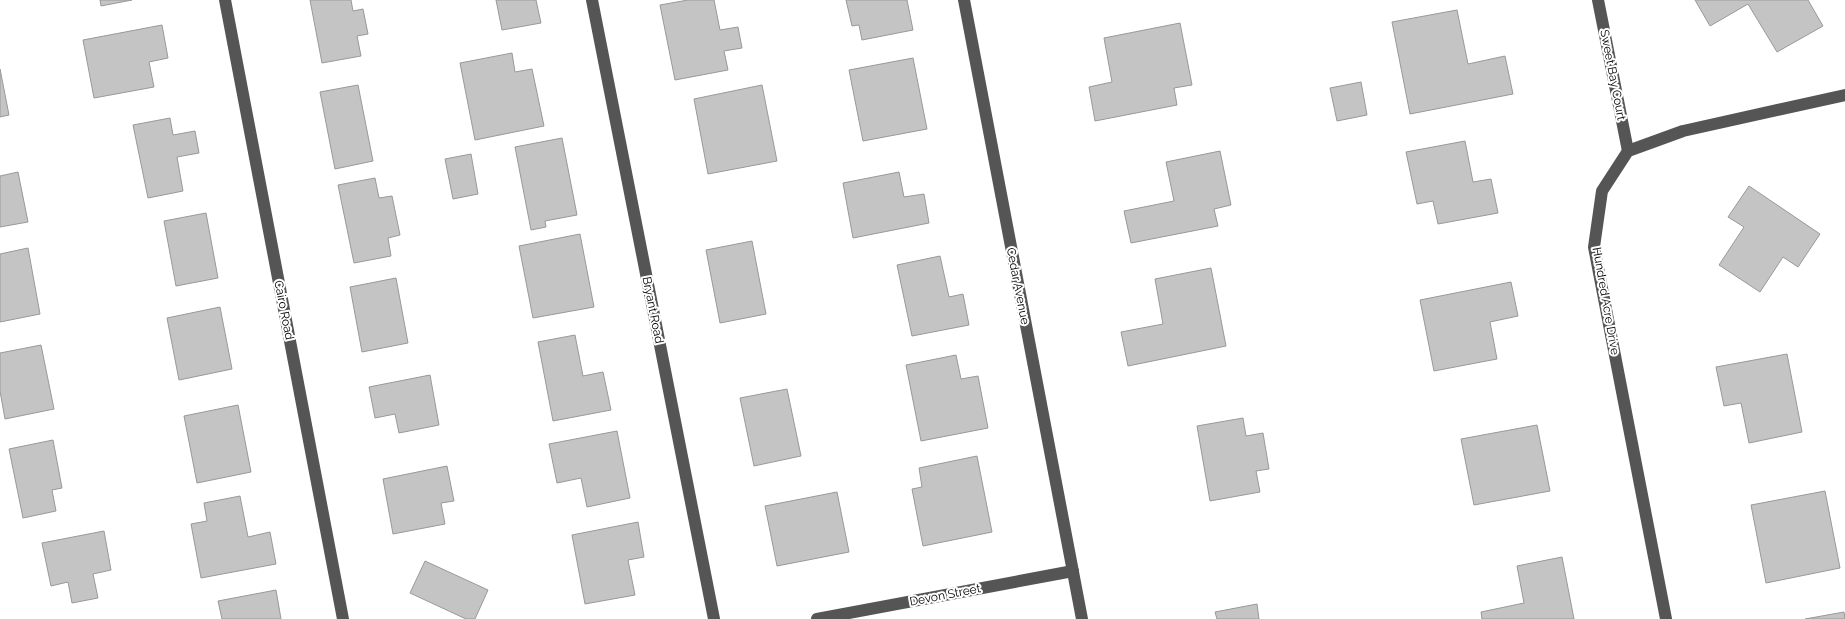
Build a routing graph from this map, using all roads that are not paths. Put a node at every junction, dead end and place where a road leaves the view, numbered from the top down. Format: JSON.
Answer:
{"nodes":[{"id":1,"x":225,"y":0,"type":"edge"},
{"id":2,"x":592,"y":0,"type":"edge"},
{"id":3,"x":964,"y":0,"type":"edge"},
{"id":4,"x":1598,"y":0,"type":"edge"},
{"id":5,"x":1845,"y":95,"type":"edge"},
{"id":6,"x":1628,"y":151,"type":"junction"},
{"id":7,"x":1073,"y":571,"type":"junction"},
{"id":8,"x":343,"y":619,"type":"edge"},
{"id":9,"x":714,"y":619,"type":"edge"},
{"id":10,"x":817,"y":619,"type":"edge"},
{"id":11,"x":1082,"y":619,"type":"edge"},
{"id":12,"x":1666,"y":619,"type":"edge"}],
"edges":[{"from":1,"to":8,"type":"street","name":"Cairo Road"},
{"from":2,"to":9,"type":"street","name":"Bryant Road"},
{"from":3,"to":7,"type":"street","name":"Cedar Avenue"},
{"from":4,"to":6,"type":"street","name":"Sweet Bay Court"},
{"from":5,"to":6,"type":"street"},
{"from":6,"to":12,"type":"street","name":"Hundred Acre Drive"},
{"from":7,"to":10,"type":"street","name":"Devon Street"},
{"from":7,"to":11,"type":"street","name":"Cedar Avenue"}]}
